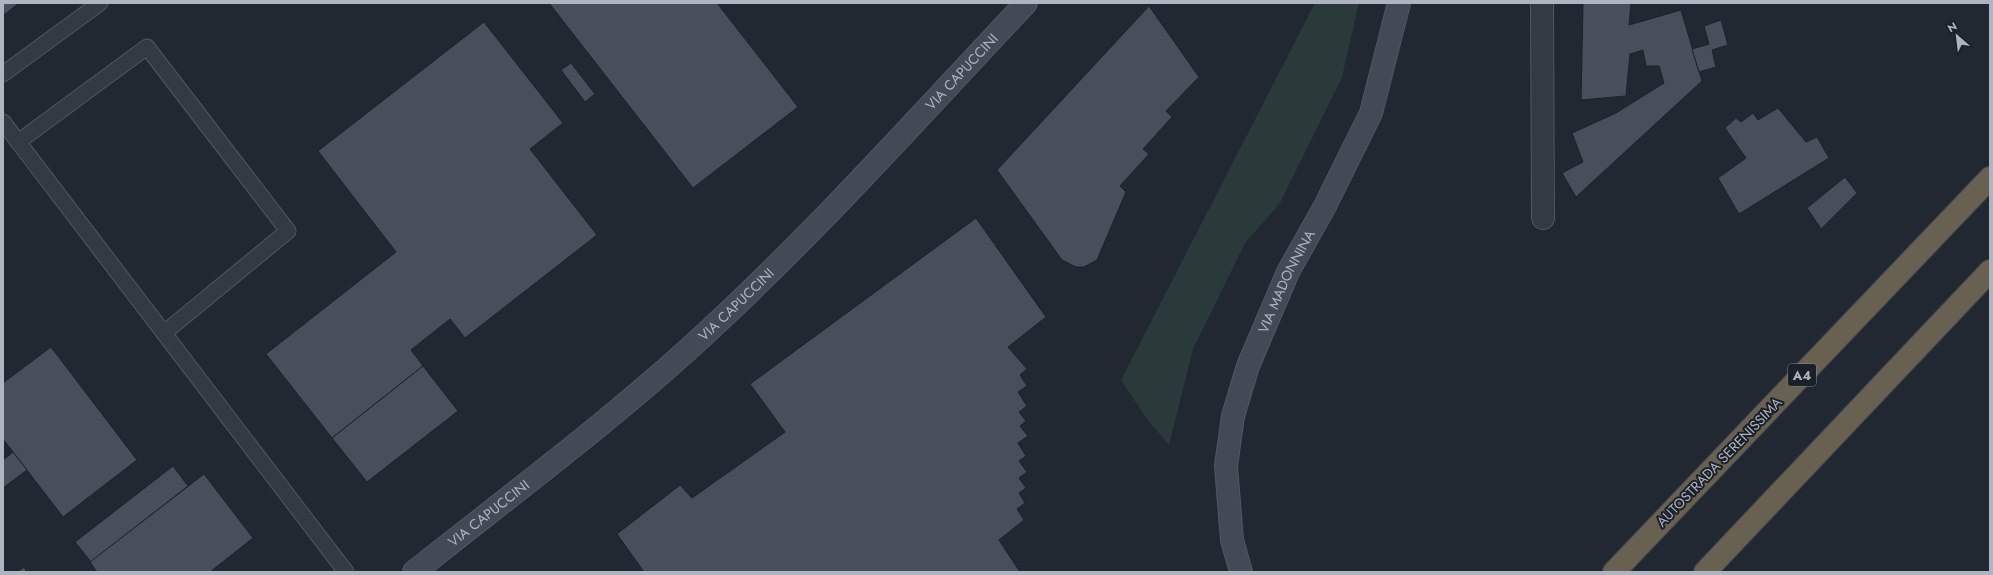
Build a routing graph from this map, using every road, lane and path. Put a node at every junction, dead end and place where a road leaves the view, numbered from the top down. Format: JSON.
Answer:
{"nodes":[{"id":1,"x":100,"y":3,"type":"edge"},
{"id":2,"x":1026,"y":3,"type":"edge"},
{"id":3,"x":1542,"y":3,"type":"edge"},
{"id":4,"x":1398,"y":6,"type":"edge"},
{"id":5,"x":3,"y":74,"type":"edge"},
{"id":6,"x":3,"y":122,"type":"edge"},
{"id":7,"x":18,"y":142,"type":"junction"},
{"id":8,"x":1990,"y":178,"type":"edge"},
{"id":9,"x":1543,"y":218,"type":"dead end"},
{"id":10,"x":1990,"y":271,"type":"edge"},
{"id":11,"x":164,"y":333,"type":"junction"},
{"id":12,"x":346,"y":572,"type":"edge"},
{"id":13,"x":414,"y":572,"type":"edge"},
{"id":14,"x":1241,"y":572,"type":"edge"},
{"id":15,"x":1614,"y":572,"type":"edge"},
{"id":16,"x":1705,"y":572,"type":"edge"}],
"edges":[{"from":1,"to":5,"type":"lane"},
{"from":2,"to":13,"type":"street","name":"VIA CAPUCCINI"},
{"from":3,"to":9,"type":"street"},
{"from":4,"to":14,"type":"street","name":"VIA MADONNINA"},
{"from":6,"to":7,"type":"lane"},
{"from":7,"to":11,"type":"lane"},
{"from":7,"to":11,"type":"lane"},
{"from":8,"to":15,"type":"highway","name":"AUTOSTRADA SERENISSIMA","number":"A4"},
{"from":10,"to":16,"type":"highway"},
{"from":11,"to":12,"type":"lane"}]}
